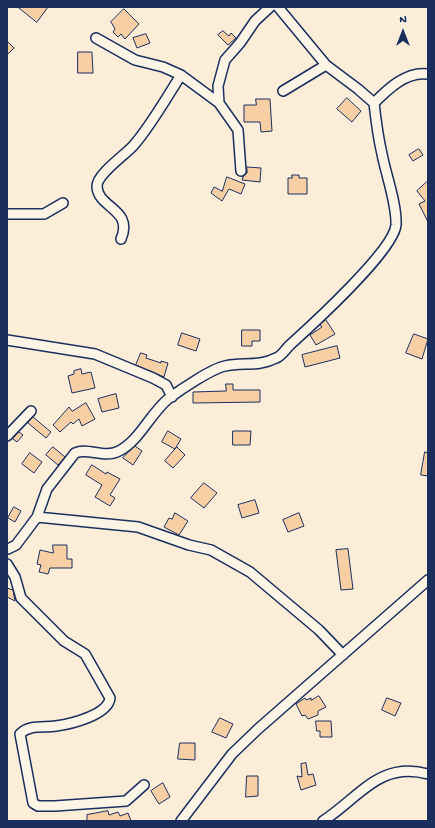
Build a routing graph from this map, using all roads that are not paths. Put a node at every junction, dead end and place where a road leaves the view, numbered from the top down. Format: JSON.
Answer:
{"nodes":[{"id":1,"x":270,"y":7,"type":"edge"},
{"id":2,"x":278,"y":7,"type":"edge"},
{"id":3,"x":96,"y":38,"type":"dead end"},
{"id":4,"x":326,"y":65,"type":"junction"},
{"id":5,"x":428,"y":74,"type":"edge"},
{"id":6,"x":181,"y":75,"type":"junction"},
{"id":7,"x":283,"y":91,"type":"dead end"},
{"id":8,"x":219,"y":103,"type":"junction"},
{"id":9,"x":374,"y":103,"type":"junction"},
{"id":10,"x":241,"y":171,"type":"dead end"},
{"id":11,"x":63,"y":204,"type":"dead end"},
{"id":12,"x":7,"y":214,"type":"edge"},
{"id":13,"x":121,"y":239,"type":"dead end"},
{"id":14,"x":7,"y":340,"type":"edge"},
{"id":15,"x":172,"y":397,"type":"junction"},
{"id":16,"x":31,"y":412,"type":"dead end"},
{"id":17,"x":7,"y":436,"type":"edge"},
{"id":18,"x":37,"y":517,"type":"junction"},
{"id":19,"x":7,"y":550,"type":"edge"},
{"id":20,"x":7,"y":564,"type":"edge"},
{"id":21,"x":428,"y":580,"type":"edge"},
{"id":22,"x":343,"y":655,"type":"junction"},
{"id":23,"x":428,"y":774,"type":"edge"},
{"id":24,"x":144,"y":786,"type":"dead end"},
{"id":25,"x":181,"y":821,"type":"edge"},
{"id":26,"x":323,"y":821,"type":"edge"}],
"edges":[{"from":1,"to":8,"type":"street"},
{"from":2,"to":4,"type":"street"},
{"from":3,"to":6,"type":"street"},
{"from":4,"to":7,"type":"street"},
{"from":4,"to":9,"type":"street"},
{"from":5,"to":9,"type":"street"},
{"from":6,"to":8,"type":"street"},
{"from":6,"to":13,"type":"street"},
{"from":8,"to":10,"type":"street"},
{"from":9,"to":15,"type":"street"},
{"from":11,"to":12,"type":"street"},
{"from":14,"to":15,"type":"street"},
{"from":15,"to":18,"type":"street"},
{"from":16,"to":17,"type":"street"},
{"from":18,"to":19,"type":"street"},
{"from":18,"to":22,"type":"street"},
{"from":20,"to":24,"type":"street"},
{"from":21,"to":22,"type":"street"},
{"from":22,"to":25,"type":"street"},
{"from":23,"to":26,"type":"street"}]}
